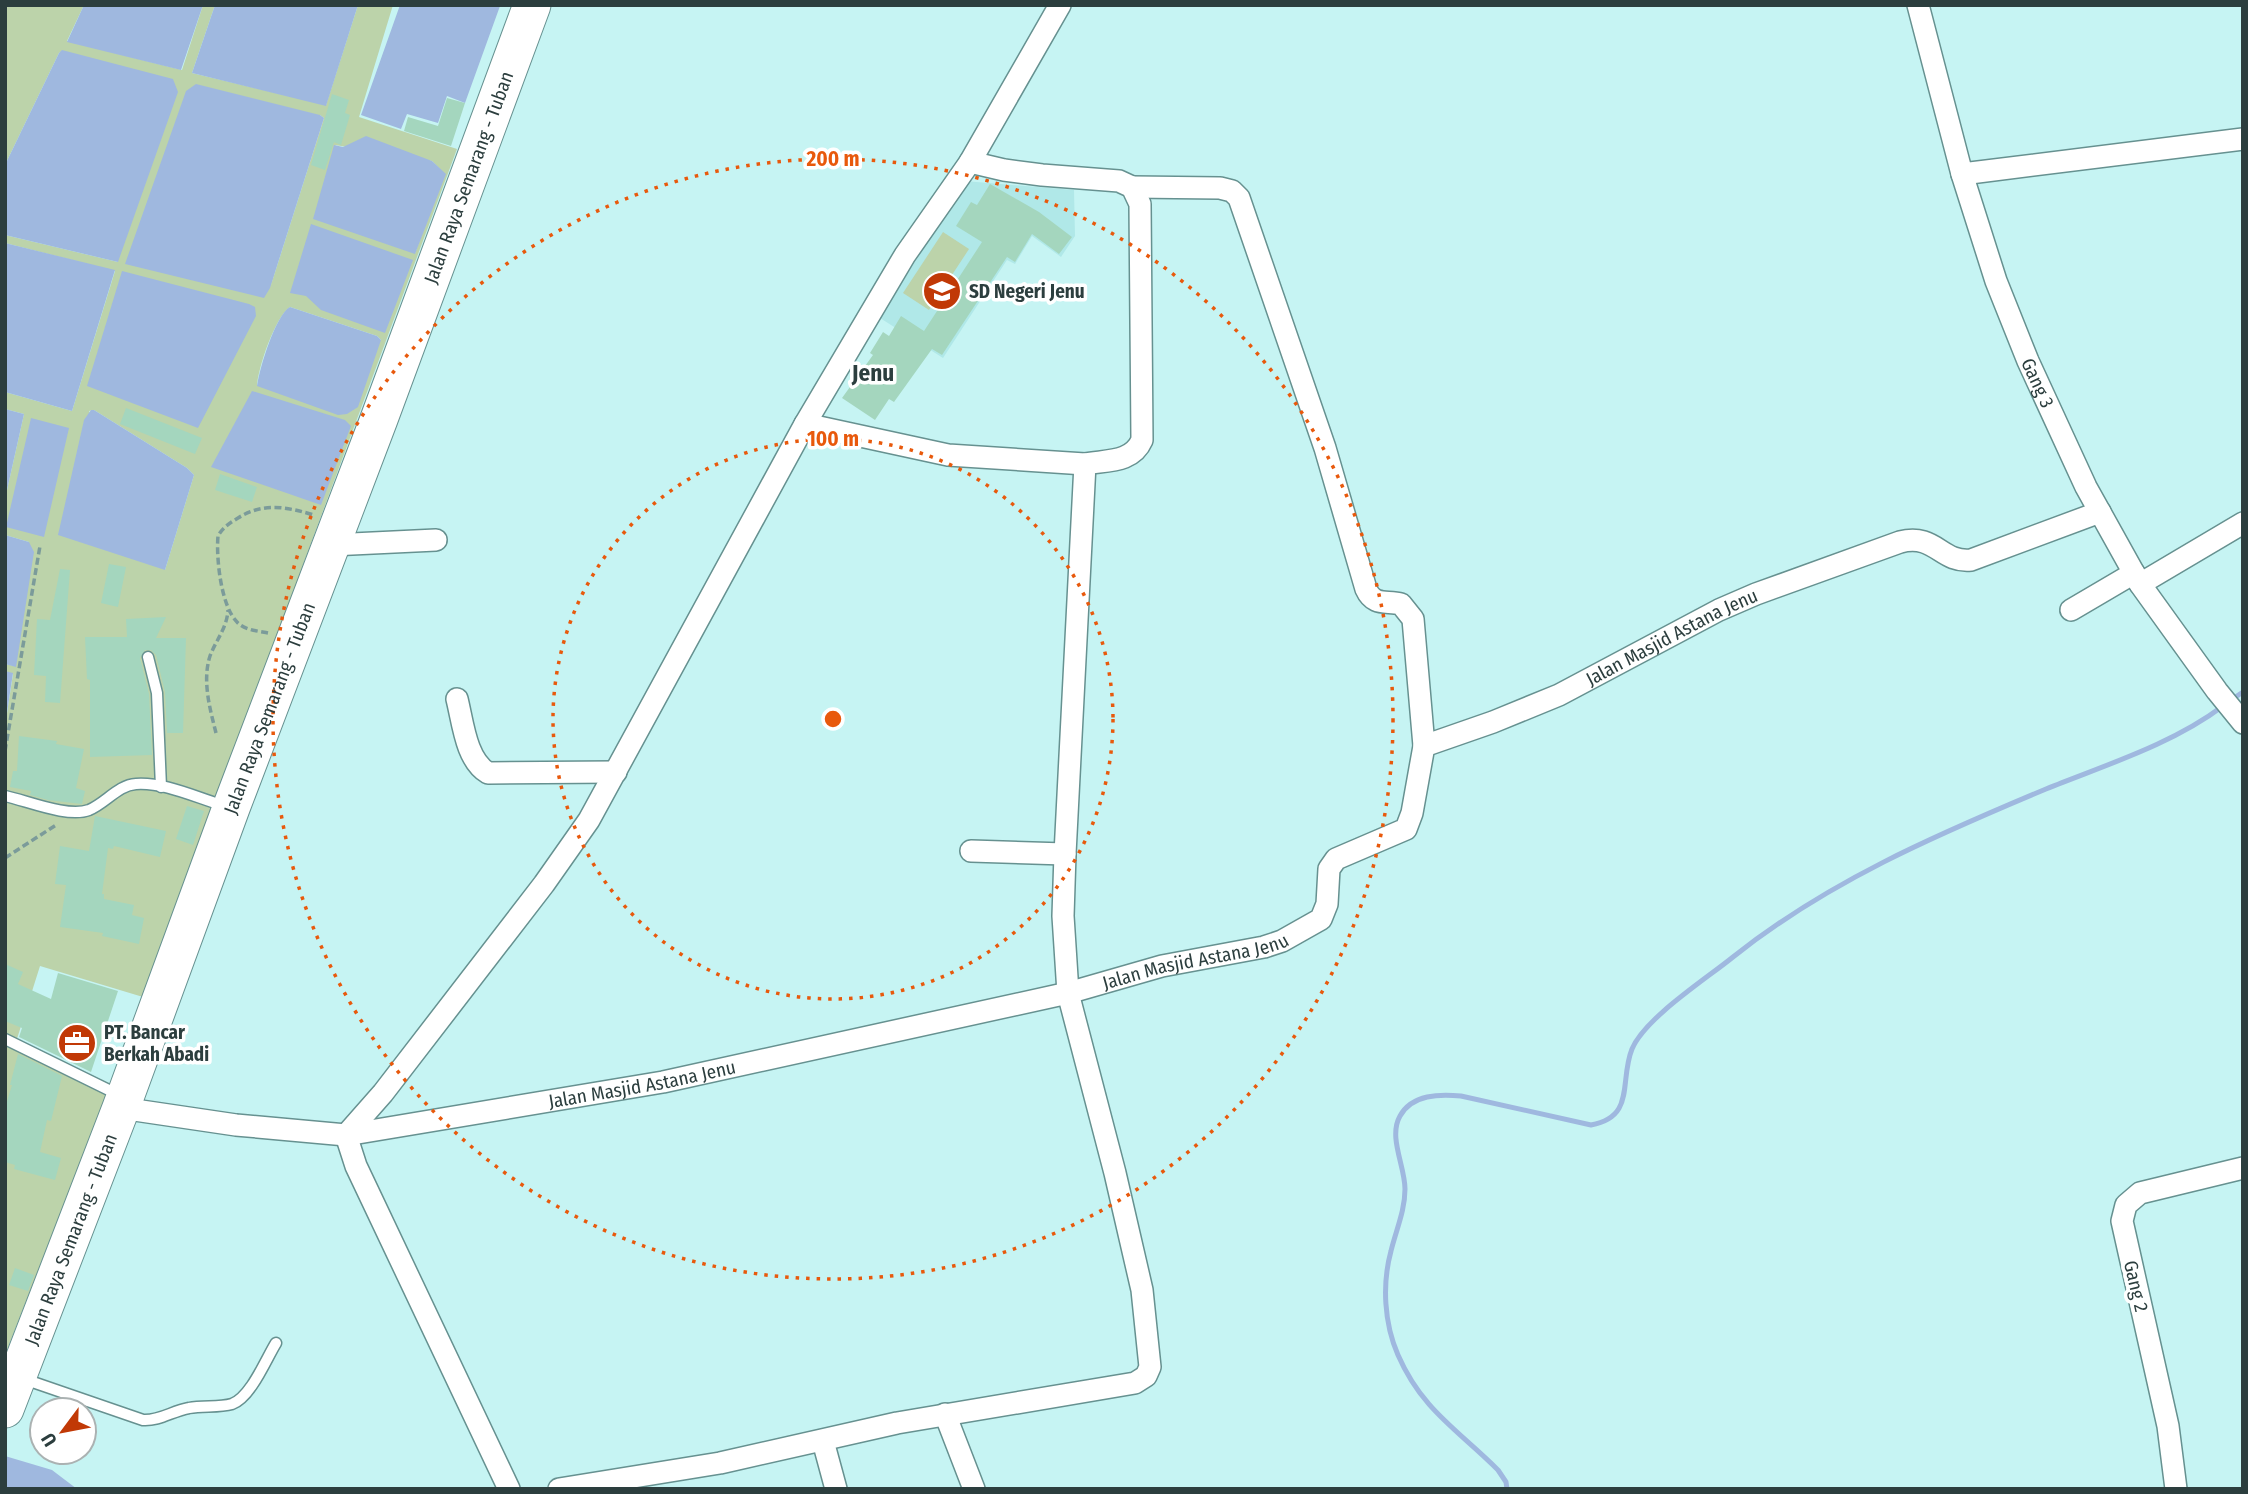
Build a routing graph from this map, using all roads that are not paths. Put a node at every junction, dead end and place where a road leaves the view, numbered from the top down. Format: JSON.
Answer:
{"nodes":[{"id":1,"x":532,"y":5,"type":"edge"},
{"id":2,"x":1060,"y":5,"type":"edge"},
{"id":3,"x":1918,"y":5,"type":"edge"},
{"id":4,"x":2243,"y":139,"type":"edge"},
{"id":5,"x":970,"y":162,"type":"junction"},
{"id":6,"x":1962,"y":174,"type":"junction"},
{"id":7,"x":1132,"y":187,"type":"junction"},
{"id":8,"x":805,"y":424,"type":"junction"},
{"id":9,"x":1084,"y":464,"type":"junction"},
{"id":10,"x":2100,"y":512,"type":"junction"},
{"id":11,"x":2243,"y":523,"type":"edge"},
{"id":12,"x":335,"y":533,"type":"junction"},
{"id":13,"x":436,"y":540,"type":"dead end"},
{"id":14,"x":2137,"y":578,"type":"junction"},
{"id":15,"x":2071,"y":610,"type":"dead end"},
{"id":16,"x":148,"y":657,"type":"dead end"},
{"id":17,"x":457,"y":699,"type":"dead end"},
{"id":18,"x":2243,"y":723,"type":"edge"},
{"id":19,"x":1424,"y":746,"type":"junction"},
{"id":20,"x":616,"y":772,"type":"junction"},
{"id":21,"x":161,"y":787,"type":"junction"},
{"id":22,"x":5,"y":796,"type":"edge"},
{"id":23,"x":231,"y":807,"type":"junction"},
{"id":24,"x":971,"y":851,"type":"dead end"},
{"id":25,"x":1065,"y":854,"type":"junction"},
{"id":26,"x":1069,"y":993,"type":"junction"},
{"id":27,"x":5,"y":1039,"type":"edge"},
{"id":28,"x":123,"y":1103,"type":"junction"},
{"id":29,"x":346,"y":1135,"type":"junction"},
{"id":30,"x":2243,"y":1168,"type":"edge"},
{"id":31,"x":276,"y":1343,"type":"dead end"},
{"id":32,"x":12,"y":1393,"type":"edge"},
{"id":33,"x":945,"y":1414,"type":"junction"},
{"id":34,"x":823,"y":1441,"type":"junction"},
{"id":35,"x":509,"y":1489,"type":"edge"},
{"id":36,"x":559,"y":1489,"type":"edge"},
{"id":37,"x":836,"y":1489,"type":"edge"},
{"id":38,"x":974,"y":1489,"type":"edge"},
{"id":39,"x":2176,"y":1489,"type":"edge"}],
"edges":[{"from":1,"to":12,"type":"highway","name":"Jalan Raya Semarang - Tuban"},
{"from":2,"to":5,"type":"street"},
{"from":3,"to":6,"type":"street","name":"Gang 3"},
{"from":4,"to":6,"type":"street"},
{"from":5,"to":7,"type":"street"},
{"from":5,"to":8,"type":"street"},
{"from":6,"to":10,"type":"street","name":"Gang 3"},
{"from":7,"to":9,"type":"street"},
{"from":7,"to":19,"type":"street"},
{"from":8,"to":9,"type":"street"},
{"from":8,"to":20,"type":"street"},
{"from":9,"to":25,"type":"street"},
{"from":10,"to":14,"type":"street","name":"Gang 3"},
{"from":10,"to":19,"type":"street","name":"Jalan Masjid Astana Jenu"},
{"from":11,"to":14,"type":"street"},
{"from":12,"to":13,"type":"street"},
{"from":12,"to":23,"type":"highway","name":"Jalan Raya Semarang - Tuban"},
{"from":14,"to":15,"type":"street"},
{"from":14,"to":18,"type":"street","name":"Gang 3"},
{"from":16,"to":21,"type":"lane"},
{"from":17,"to":20,"type":"street"},
{"from":19,"to":26,"type":"street","name":"Jalan Masjid Astana Jenu"},
{"from":20,"to":29,"type":"street"},
{"from":21,"to":22,"type":"lane"},
{"from":21,"to":23,"type":"lane"},
{"from":23,"to":28,"type":"highway","name":"Jalan Raya Semarang - Tuban"},
{"from":24,"to":25,"type":"street"},
{"from":25,"to":26,"type":"street"},
{"from":26,"to":29,"type":"street","name":"Jalan Masjid Astana Jenu"},
{"from":26,"to":33,"type":"street"},
{"from":27,"to":28,"type":"lane"},
{"from":28,"to":29,"type":"street","name":"Jalan Masjid Astana Jenu"},
{"from":28,"to":32,"type":"highway","name":"Jalan Raya Semarang - Tuban"},
{"from":29,"to":35,"type":"street"},
{"from":30,"to":39,"type":"street","name":"Gang 2"},
{"from":31,"to":32,"type":"lane"},
{"from":33,"to":34,"type":"street"},
{"from":33,"to":38,"type":"street"},
{"from":34,"to":36,"type":"street"},
{"from":34,"to":37,"type":"street"}]}
